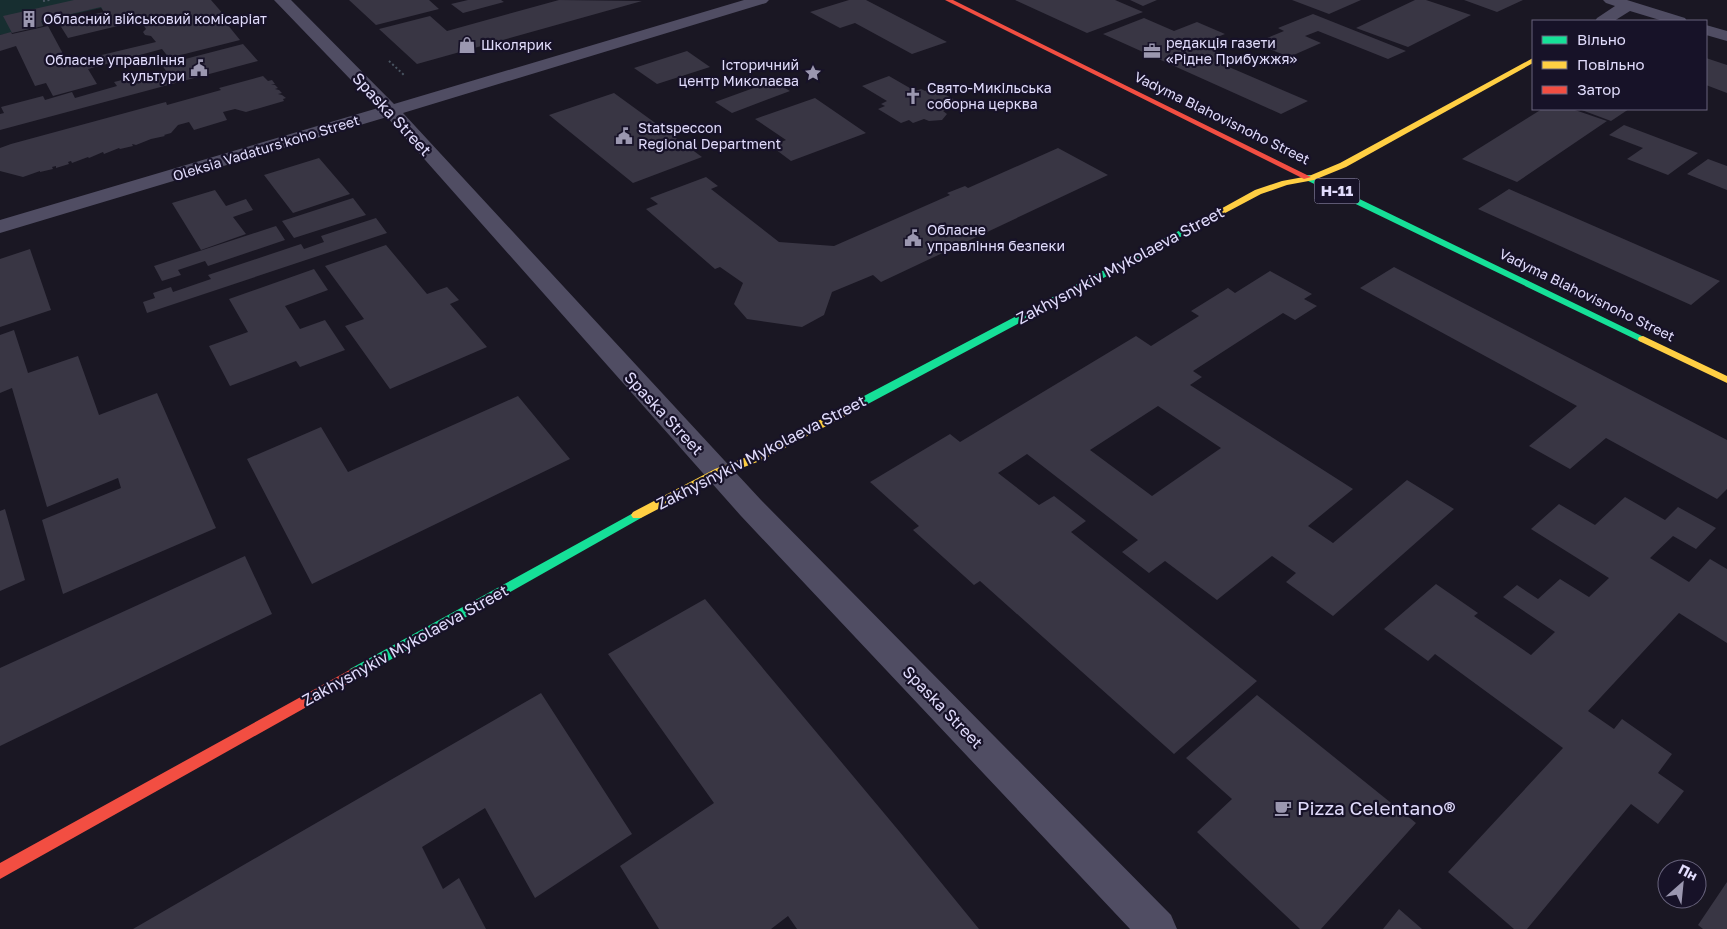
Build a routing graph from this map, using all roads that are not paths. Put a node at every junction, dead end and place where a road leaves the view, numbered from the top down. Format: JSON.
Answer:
{"nodes":[{"id":1,"x":282,"y":0,"type":"edge"},
{"id":2,"x":761,"y":0,"type":"edge"},
{"id":3,"x":948,"y":0,"type":"edge"},
{"id":4,"x":1611,"y":0,"type":"edge"},
{"id":5,"x":1628,"y":5,"type":"junction"},
{"id":6,"x":1605,"y":20,"type":"edge"},
{"id":7,"x":1676,"y":20,"type":"edge"},
{"id":8,"x":1707,"y":30,"type":"edge"},
{"id":9,"x":1727,"y":36,"type":"edge"},
{"id":10,"x":1532,"y":61,"type":"edge"},
{"id":11,"x":390,"y":110,"type":"junction"},
{"id":12,"x":1311,"y":178,"type":"junction"},
{"id":13,"x":0,"y":227,"type":"edge"},
{"id":14,"x":1727,"y":380,"type":"edge"},
{"id":15,"x":719,"y":472,"type":"junction"},
{"id":16,"x":0,"y":871,"type":"edge"},
{"id":17,"x":1158,"y":929,"type":"edge"}],
"edges":[{"from":1,"to":11,"type":"street","name":"Spaska Street"},
{"from":2,"to":11,"type":"street","name":"Oleksia Vadaturs'koho Street"},
{"from":3,"to":12,"type":"street","name":"Vadyma Blahovisnoho Street","number":"Н-11"},
{"from":4,"to":5,"type":"street"},
{"from":5,"to":6,"type":"street"},
{"from":5,"to":7,"type":"street"},
{"from":8,"to":9,"type":"street"},
{"from":10,"to":12,"type":"street","name":"Zakhysnykiv Mykolaeva Street"},
{"from":11,"to":13,"type":"street","name":"Oleksia Vadaturs'koho Street"},
{"from":11,"to":15,"type":"street","name":"Spaska Street"},
{"from":12,"to":14,"type":"street","name":"Vadyma Blahovisnoho Street","number":"Н-11"},
{"from":12,"to":15,"type":"street","name":"Zakhysnykiv Mykolaeva Street"},
{"from":15,"to":16,"type":"street","name":"Zakhysnykiv Mykolaeva Street"},
{"from":15,"to":17,"type":"street","name":"Spaska Street"}]}
